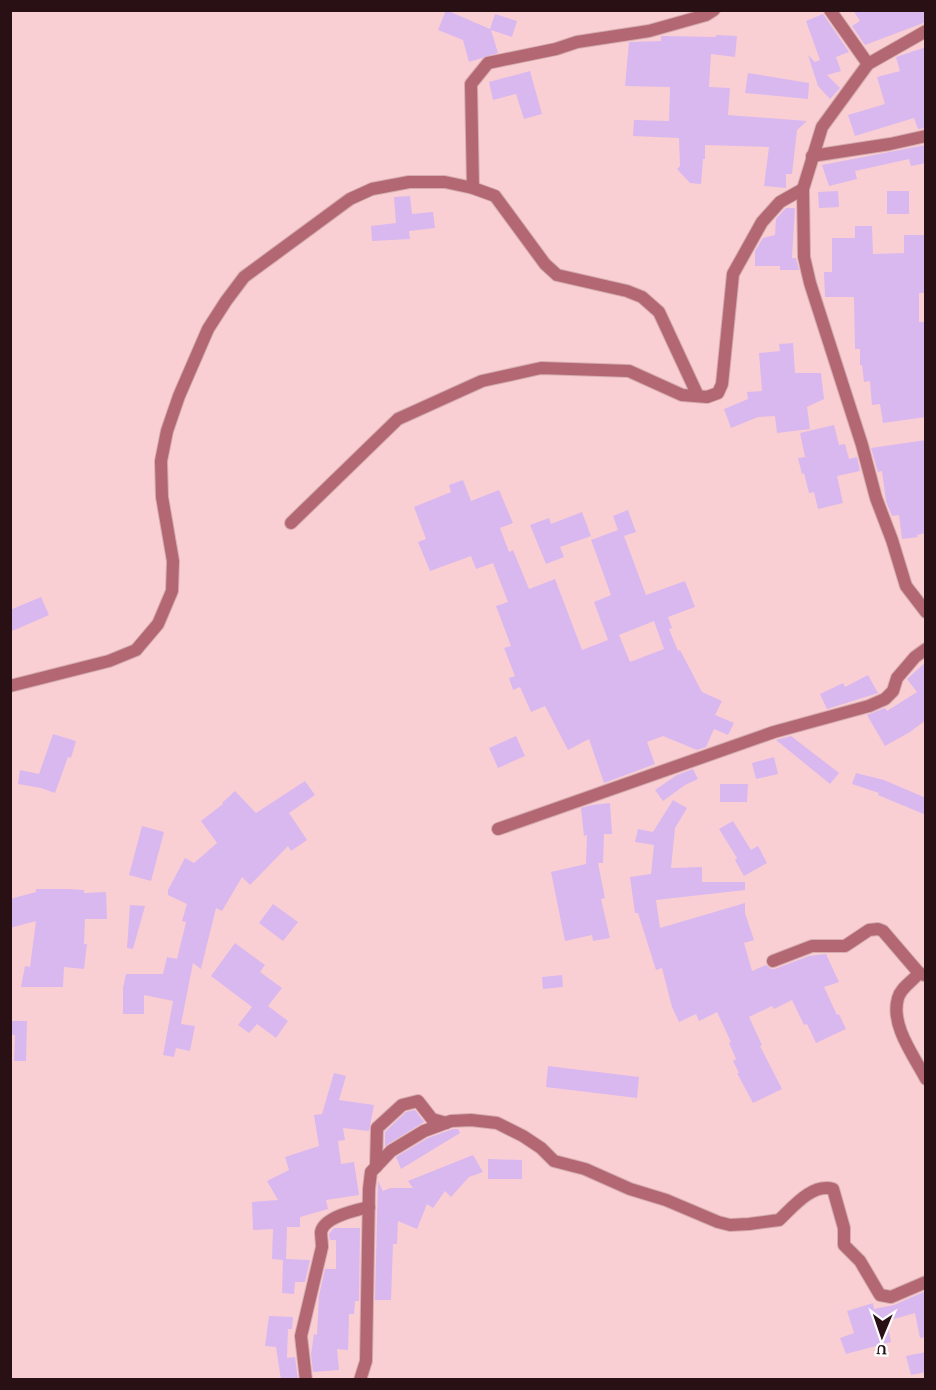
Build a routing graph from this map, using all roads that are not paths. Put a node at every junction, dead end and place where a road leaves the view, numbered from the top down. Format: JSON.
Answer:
{"nodes":[{"id":1,"x":714,"y":10,"type":"edge"},
{"id":2,"x":830,"y":10,"type":"edge"},
{"id":3,"x":926,"y":31,"type":"edge"},
{"id":4,"x":868,"y":64,"type":"junction"},
{"id":5,"x":926,"y":136,"type":"edge"},
{"id":6,"x":812,"y":156,"type":"junction"},
{"id":7,"x":473,"y":188,"type":"junction"},
{"id":8,"x":803,"y":189,"type":"junction"},
{"id":9,"x":698,"y":396,"type":"junction"},
{"id":10,"x":291,"y":523,"type":"dead end"},
{"id":11,"x":926,"y":612,"type":"edge"},
{"id":12,"x":926,"y":649,"type":"edge"},
{"id":13,"x":10,"y":686,"type":"edge"},
{"id":14,"x":498,"y":829,"type":"dead end"},
{"id":15,"x":773,"y":961,"type":"dead end"},
{"id":16,"x":922,"y":974,"type":"edge"},
{"id":17,"x":926,"y":1079,"type":"edge"},
{"id":18,"x":446,"y":1123,"type":"junction"},
{"id":19,"x":376,"y":1167,"type":"junction"},
{"id":20,"x":369,"y":1207,"type":"junction"},
{"id":21,"x":926,"y":1282,"type":"edge"},
{"id":22,"x":306,"y":1380,"type":"edge"},
{"id":23,"x":360,"y":1380,"type":"edge"}],
"edges":[{"from":1,"to":7,"type":"street"},
{"from":2,"to":4,"type":"street"},
{"from":3,"to":4,"type":"street"},
{"from":4,"to":6,"type":"street"},
{"from":5,"to":6,"type":"street"},
{"from":6,"to":8,"type":"street"},
{"from":7,"to":9,"type":"street"},
{"from":7,"to":13,"type":"street"},
{"from":8,"to":9,"type":"street"},
{"from":8,"to":11,"type":"street"},
{"from":9,"to":10,"type":"street"},
{"from":12,"to":14,"type":"street"},
{"from":15,"to":16,"type":"street"},
{"from":16,"to":17,"type":"street"},
{"from":18,"to":19,"type":"street"},
{"from":18,"to":19,"type":"street"},
{"from":18,"to":21,"type":"street"},
{"from":19,"to":20,"type":"street"},
{"from":20,"to":22,"type":"street"},
{"from":20,"to":23,"type":"street"}]}
